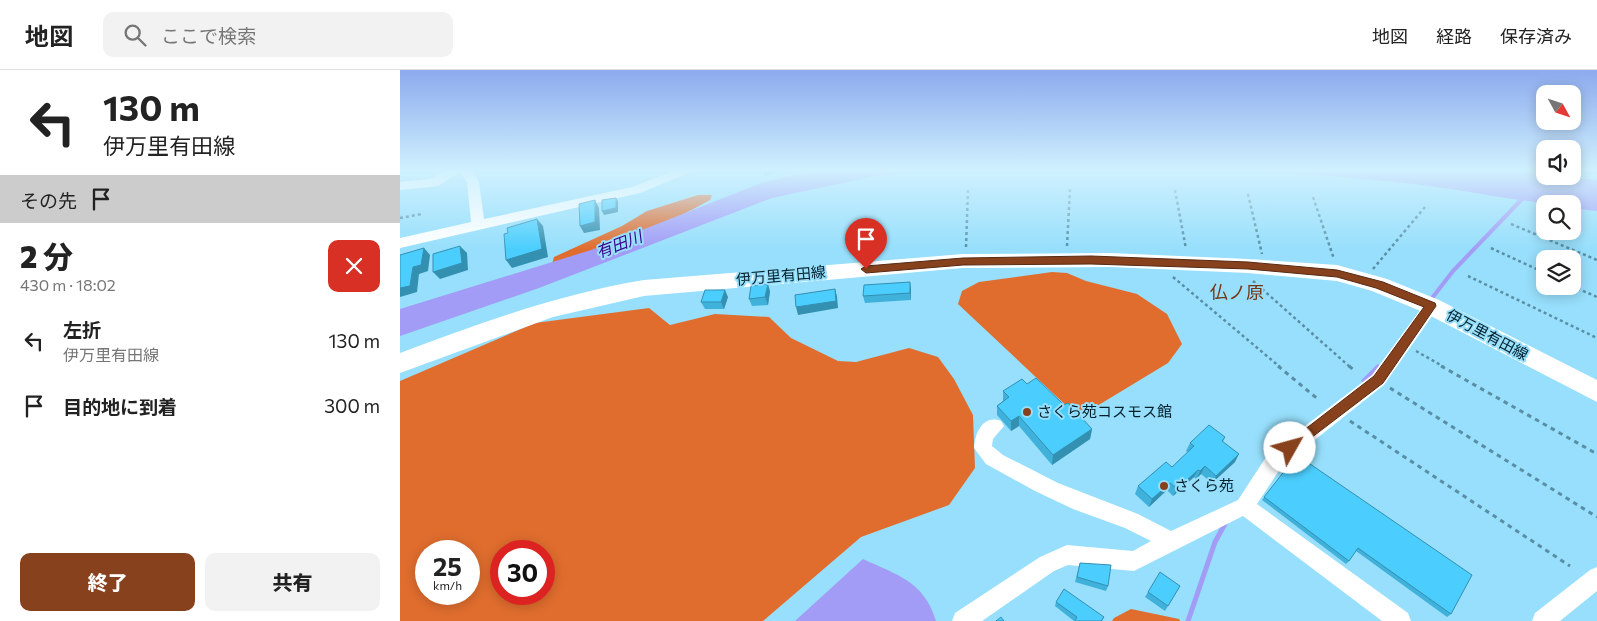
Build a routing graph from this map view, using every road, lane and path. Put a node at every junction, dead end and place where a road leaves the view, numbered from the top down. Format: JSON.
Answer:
{"nodes":[{"id":1,"x":475,"y":197,"type":"edge"},
{"id":2,"x":606,"y":197,"type":"edge"},
{"id":3,"x":968,"y":197,"type":"edge"},
{"id":4,"x":1069,"y":197,"type":"edge"},
{"id":5,"x":1176,"y":197,"type":"edge"},
{"id":6,"x":1249,"y":197,"type":"edge"},
{"id":7,"x":1313,"y":197,"type":"dead end"},
{"id":8,"x":1425,"y":207,"type":"dead end"},
{"id":9,"x":422,"y":214,"type":"dead end"},
{"id":10,"x":400,"y":218,"type":"edge"},
{"id":11,"x":1511,"y":224,"type":"dead end"},
{"id":12,"x":478,"y":226,"type":"junction"},
{"id":13,"x":400,"y":243,"type":"edge"},
{"id":14,"x":1491,"y":248,"type":"dead end"},
{"id":15,"x":1187,"y":252,"type":"dead end"},
{"id":16,"x":1066,"y":253,"type":"dead end"},
{"id":17,"x":966,"y":256,"type":"dead end"},
{"id":18,"x":1263,"y":257,"type":"dead end"},
{"id":19,"x":1597,"y":260,"type":"edge"},
{"id":20,"x":1334,"y":261,"type":"dead end"},
{"id":21,"x":1536,"y":270,"type":"edge"},
{"id":22,"x":1168,"y":273,"type":"dead end"},
{"id":23,"x":1367,"y":276,"type":"dead end"},
{"id":24,"x":1468,"y":276,"type":"dead end"},
{"id":25,"x":1249,"y":277,"type":"dead end"},
{"id":26,"x":1581,"y":290,"type":"edge"},
{"id":27,"x":1597,"y":297,"type":"edge"},
{"id":28,"x":1431,"y":306,"type":"junction"},
{"id":29,"x":1597,"y":338,"type":"edge"},
{"id":30,"x":1411,"y":349,"type":"dead end"},
{"id":31,"x":400,"y":363,"type":"edge"},
{"id":32,"x":1355,"y":371,"type":"dead end"},
{"id":33,"x":1385,"y":384,"type":"dead end"},
{"id":34,"x":1597,"y":392,"type":"edge"},
{"id":35,"x":1319,"y":400,"type":"dead end"},
{"id":36,"x":1343,"y":417,"type":"dead end"},
{"id":37,"x":995,"y":426,"type":"dead end"},
{"id":38,"x":1597,"y":454,"type":"edge"},
{"id":39,"x":1245,"y":506,"type":"junction"},
{"id":40,"x":1597,"y":517,"type":"edge"},
{"id":41,"x":1170,"y":542,"type":"junction"},
{"id":42,"x":1570,"y":566,"type":"dead end"},
{"id":43,"x":1597,"y":576,"type":"edge"},
{"id":44,"x":963,"y":621,"type":"edge"},
{"id":45,"x":1400,"y":621,"type":"edge"},
{"id":46,"x":1543,"y":621,"type":"edge"}],
"edges":[{"from":1,"to":12,"type":"street"},
{"from":2,"to":12,"type":"street"},
{"from":3,"to":17,"type":"path"},
{"from":4,"to":16,"type":"path"},
{"from":5,"to":15,"type":"path"},
{"from":6,"to":18,"type":"path"},
{"from":7,"to":20,"type":"path"},
{"from":8,"to":23,"type":"path"},
{"from":9,"to":10,"type":"path"},
{"from":11,"to":19,"type":"path"},
{"from":12,"to":13,"type":"street"},
{"from":14,"to":21,"type":"path"},
{"from":22,"to":35,"type":"path"},
{"from":24,"to":29,"type":"path"},
{"from":25,"to":32,"type":"path"},
{"from":26,"to":27,"type":"path"},
{"from":28,"to":31,"type":"main road","name":"伊万里有田線"},
{"from":28,"to":34,"type":"main road","name":"伊万里有田線"},
{"from":28,"to":39,"type":"street"},
{"from":30,"to":38,"type":"path"},
{"from":33,"to":40,"type":"path"},
{"from":36,"to":42,"type":"path"},
{"from":37,"to":41,"type":"street"},
{"from":39,"to":41,"type":"street"},
{"from":39,"to":45,"type":"street"},
{"from":41,"to":44,"type":"street"},
{"from":43,"to":46,"type":"street"}]}
